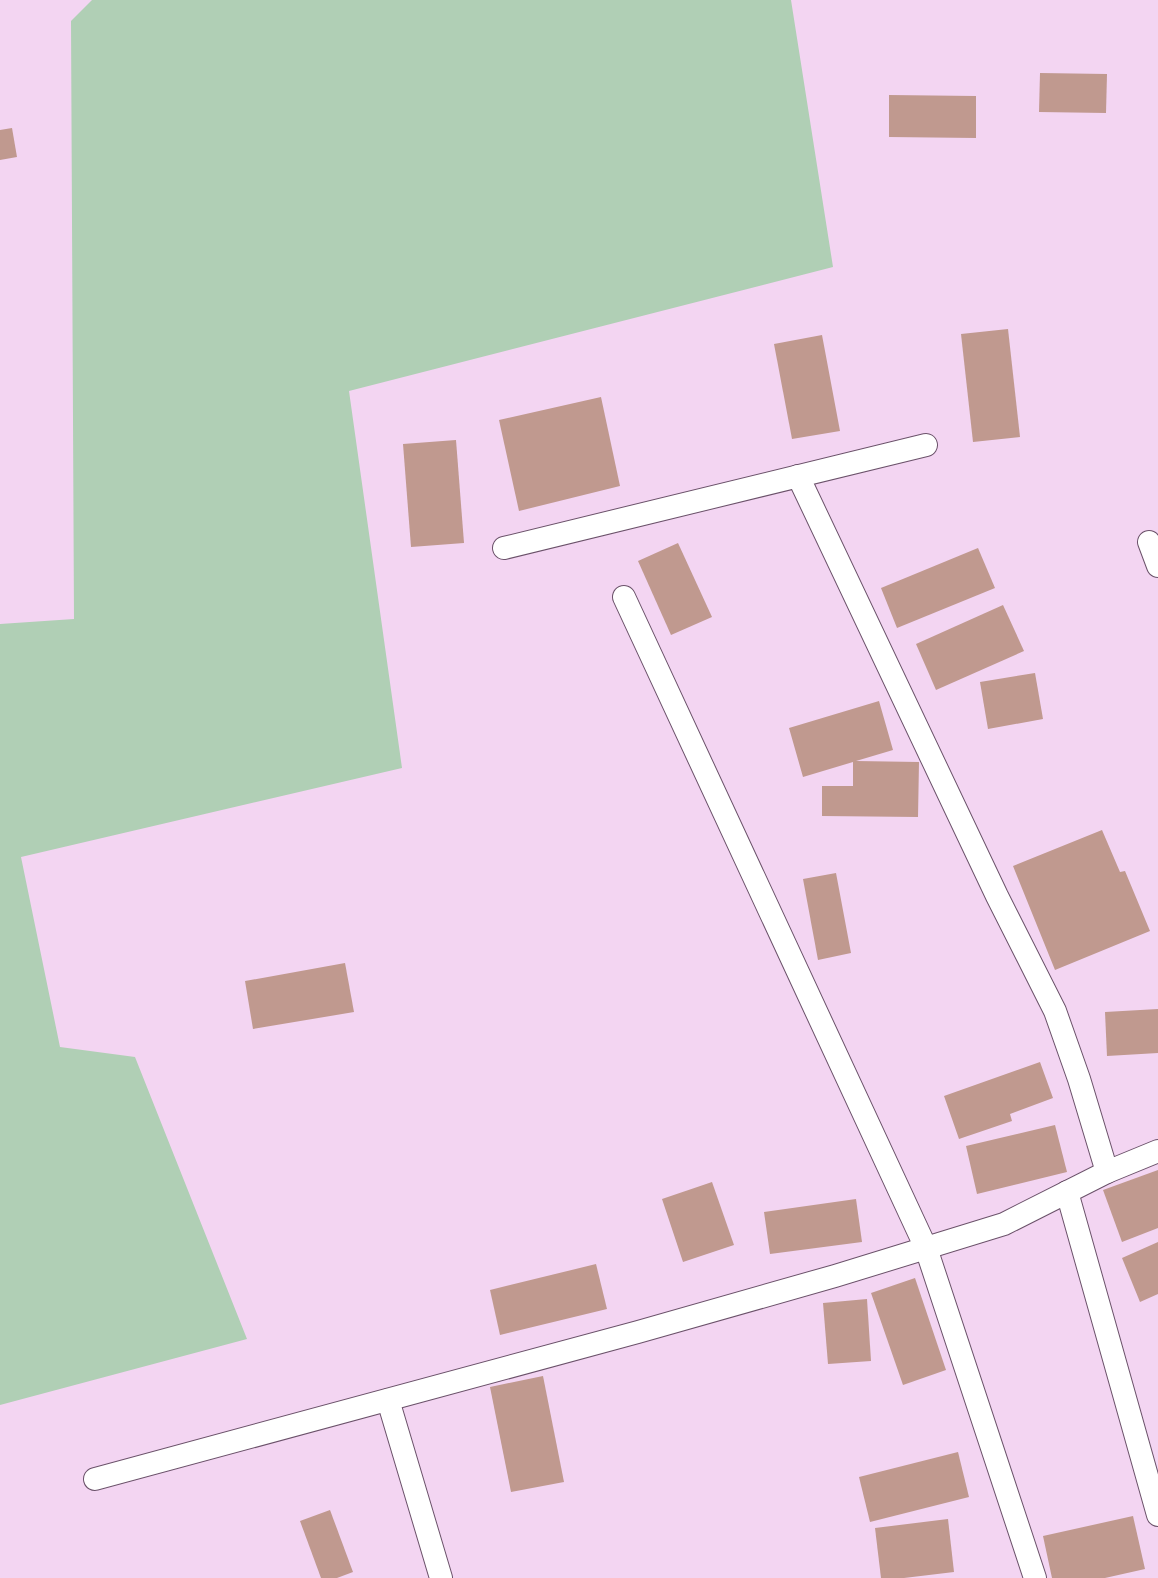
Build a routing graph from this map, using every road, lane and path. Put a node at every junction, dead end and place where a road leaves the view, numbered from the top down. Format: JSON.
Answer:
{"nodes":[{"id":1,"x":926,"y":445,"type":"dead end"},
{"id":2,"x":798,"y":476,"type":"junction"},
{"id":3,"x":1149,"y":542,"type":"dead end"},
{"id":4,"x":504,"y":548,"type":"dead end"},
{"id":5,"x":1158,"y":566,"type":"edge"},
{"id":6,"x":624,"y":597,"type":"dead end"},
{"id":7,"x":1158,"y":1152,"type":"edge"},
{"id":8,"x":1107,"y":1172,"type":"junction"},
{"id":9,"x":1067,"y":1192,"type":"junction"},
{"id":10,"x":926,"y":1248,"type":"junction"},
{"id":11,"x":388,"y":1400,"type":"junction"},
{"id":12,"x":95,"y":1479,"type":"dead end"},
{"id":13,"x":1158,"y":1515,"type":"edge"},
{"id":14,"x":440,"y":1578,"type":"edge"},
{"id":15,"x":1035,"y":1578,"type":"edge"}],
"edges":[{"from":1,"to":2,"type":"street"},
{"from":2,"to":4,"type":"street"},
{"from":2,"to":8,"type":"street"},
{"from":3,"to":5,"type":"street"},
{"from":6,"to":10,"type":"street"},
{"from":7,"to":8,"type":"street"},
{"from":8,"to":9,"type":"street"},
{"from":9,"to":10,"type":"street"},
{"from":9,"to":13,"type":"street"},
{"from":10,"to":11,"type":"street"},
{"from":10,"to":15,"type":"street"},
{"from":11,"to":12,"type":"street"},
{"from":11,"to":14,"type":"street"}]}
